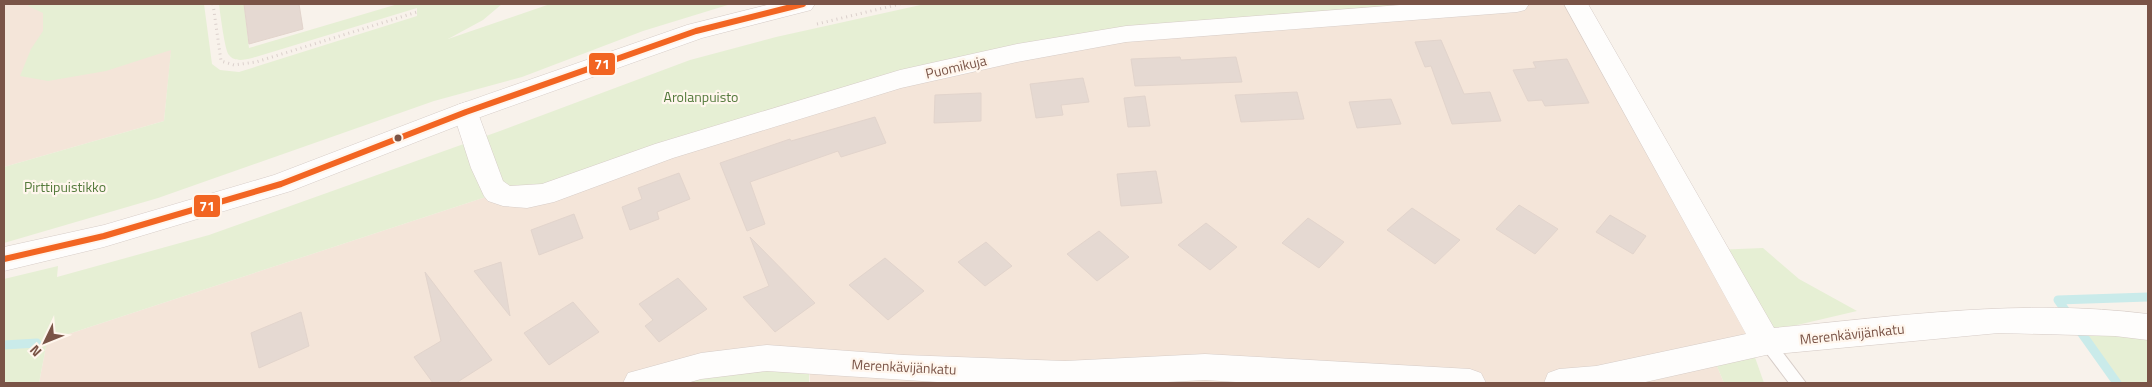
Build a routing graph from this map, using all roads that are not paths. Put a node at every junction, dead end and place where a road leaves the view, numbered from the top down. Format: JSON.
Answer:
{"nodes":[{"id":1,"x":803,"y":4,"type":"edge"},
{"id":2,"x":1517,"y":4,"type":"edge"},
{"id":3,"x":1576,"y":4,"type":"edge"},
{"id":4,"x":466,"y":112,"type":"junction"},
{"id":5,"x":4,"y":259,"type":"edge"},
{"id":6,"x":2148,"y":327,"type":"edge"},
{"id":7,"x":1766,"y":342,"type":"junction"},
{"id":8,"x":1322,"y":378,"type":"edge"},
{"id":9,"x":640,"y":383,"type":"edge"},
{"id":10,"x":1470,"y":383,"type":"edge"},
{"id":11,"x":1559,"y":383,"type":"edge"},
{"id":12,"x":1798,"y":383,"type":"edge"}],
"edges":[{"from":1,"to":4,"type":"street"},
{"from":2,"to":4,"type":"street","name":"Puomikuja"},
{"from":3,"to":7,"type":"street"},
{"from":4,"to":5,"type":"street"},
{"from":6,"to":7,"type":"street","name":"Merenkävijänkatu"},
{"from":7,"to":11,"type":"street","name":"Merenkävijänkatu"},
{"from":7,"to":12,"type":"lane"},
{"from":8,"to":9,"type":"street","name":"Merenkävijänkatu"},
{"from":8,"to":10,"type":"street","name":"Merenkävijänkatu"}]}
